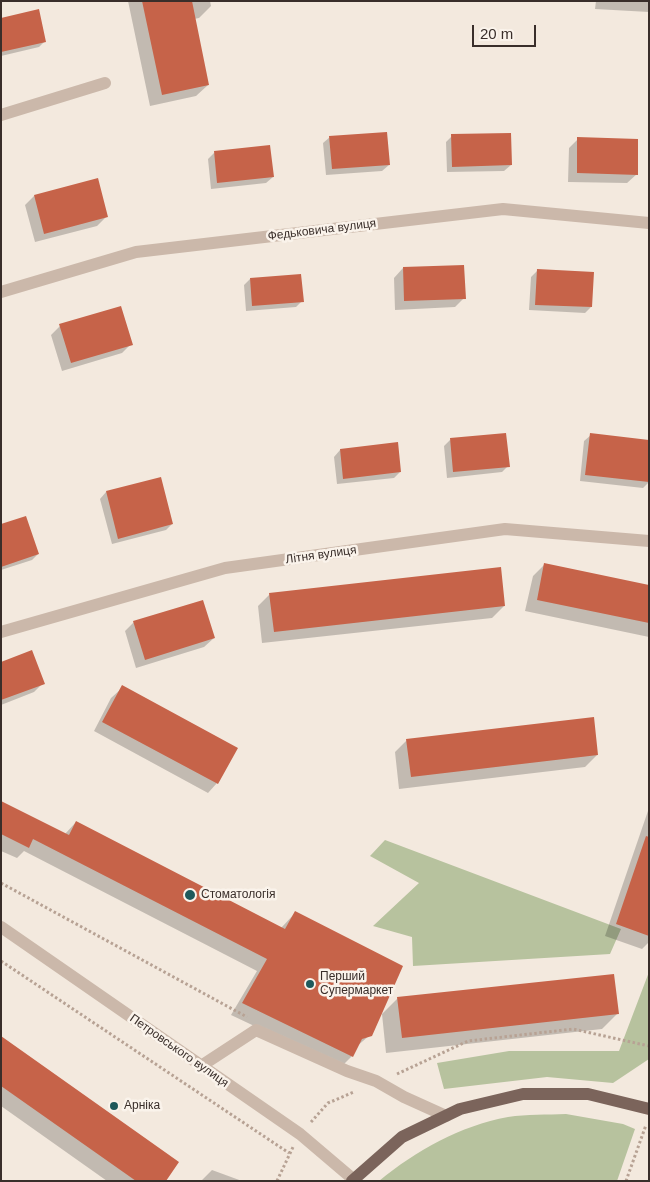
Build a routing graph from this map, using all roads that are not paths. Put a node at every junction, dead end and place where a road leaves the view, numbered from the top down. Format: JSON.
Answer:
{"nodes":[{"id":1,"x":105,"y":83,"type":"dead end"},
{"id":2,"x":1,"y":115,"type":"edge"},
{"id":3,"x":649,"y":223,"type":"edge"},
{"id":4,"x":1,"y":292,"type":"edge"},
{"id":5,"x":649,"y":541,"type":"edge"},
{"id":6,"x":1,"y":632,"type":"edge"},
{"id":7,"x":1,"y":927,"type":"edge"},
{"id":8,"x":201,"y":1066,"type":"junction"},
{"id":9,"x":649,"y":1109,"type":"edge"},
{"id":10,"x":446,"y":1116,"type":"junction"},
{"id":11,"x":352,"y":1180,"type":"edge"}],
"edges":[{"from":1,"to":2,"type":"street"},
{"from":3,"to":4,"type":"street","name":"Федьковича вулиця"},
{"from":5,"to":6,"type":"street","name":"Літня вулиця"},
{"from":7,"to":8,"type":"street","name":"Петровського вулиця"},
{"from":8,"to":10,"type":"street"},
{"from":8,"to":11,"type":"street","name":"Петровського вулиця"},
{"from":9,"to":10,"type":"main road"},
{"from":10,"to":11,"type":"main road"}]}
